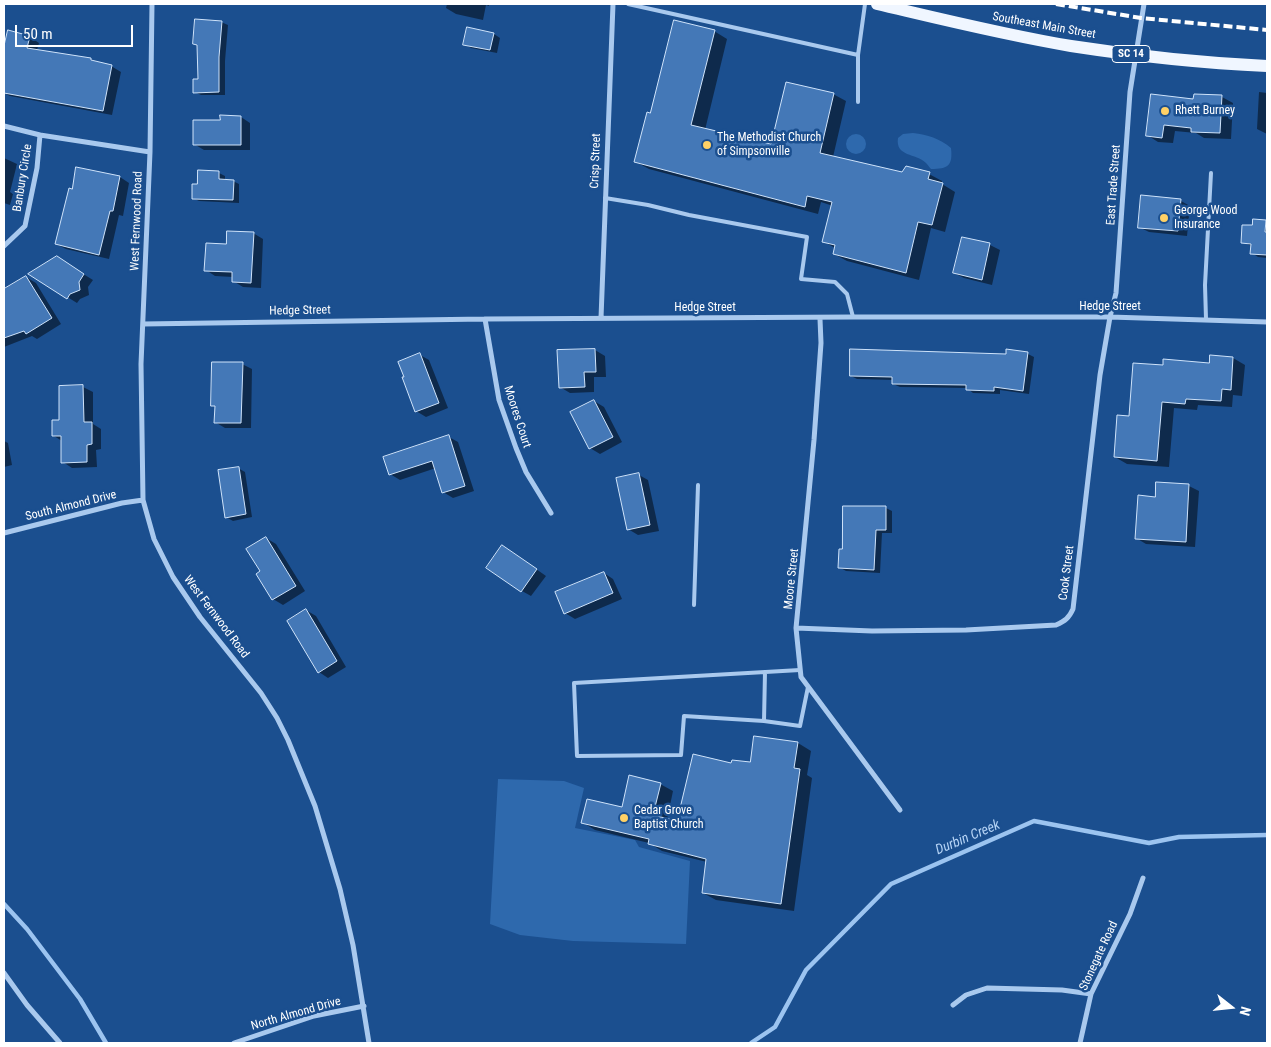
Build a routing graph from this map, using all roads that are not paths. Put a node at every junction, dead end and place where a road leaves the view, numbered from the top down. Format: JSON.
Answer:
{"nodes":[{"id":1,"x":152,"y":4,"type":"edge"},
{"id":2,"x":613,"y":4,"type":"edge"},
{"id":3,"x":628,"y":4,"type":"edge"},
{"id":4,"x":865,"y":4,"type":"edge"},
{"id":5,"x":877,"y":4,"type":"edge"},
{"id":6,"x":1144,"y":4,"type":"edge"},
{"id":7,"x":1135,"y":54,"type":"junction"},
{"id":8,"x":858,"y":55,"type":"junction"},
{"id":9,"x":1267,"y":66,"type":"edge"},
{"id":10,"x":858,"y":102,"type":"dead end"},
{"id":11,"x":4,"y":126,"type":"edge"},
{"id":12,"x":40,"y":134,"type":"junction"},
{"id":13,"x":150,"y":152,"type":"junction"},
{"id":14,"x":1211,"y":173,"type":"dead end"},
{"id":15,"x":605,"y":198,"type":"junction"},
{"id":16,"x":4,"y":246,"type":"edge"},
{"id":17,"x":853,"y":317,"type":"junction"},
{"id":18,"x":1110,"y":317,"type":"junction"},
{"id":19,"x":601,"y":318,"type":"junction"},
{"id":20,"x":820,"y":318,"type":"junction"},
{"id":21,"x":485,"y":319,"type":"junction"},
{"id":22,"x":1206,"y":319,"type":"junction"},
{"id":23,"x":1267,"y":322,"type":"edge"},
{"id":24,"x":143,"y":324,"type":"junction"},
{"id":25,"x":698,"y":485,"type":"dead end"},
{"id":26,"x":143,"y":500,"type":"junction"},
{"id":27,"x":551,"y":513,"type":"dead end"},
{"id":28,"x":4,"y":533,"type":"edge"},
{"id":29,"x":694,"y":605,"type":"dead end"},
{"id":30,"x":796,"y":628,"type":"junction"},
{"id":31,"x":800,"y":670,"type":"junction"},
{"id":32,"x":765,"y":672,"type":"junction"},
{"id":33,"x":808,"y":687,"type":"junction"},
{"id":34,"x":764,"y":721,"type":"junction"},
{"id":35,"x":900,"y":810,"type":"dead end"},
{"id":36,"x":1143,"y":878,"type":"dead end"},
{"id":37,"x":4,"y":973,"type":"edge"},
{"id":38,"x":1091,"y":994,"type":"junction"},
{"id":39,"x":953,"y":1005,"type":"dead end"},
{"id":40,"x":364,"y":1006,"type":"junction"},
{"id":41,"x":60,"y":1043,"type":"edge"},
{"id":42,"x":234,"y":1043,"type":"edge"},
{"id":43,"x":369,"y":1043,"type":"edge"},
{"id":44,"x":1080,"y":1043,"type":"edge"}],
"edges":[{"from":1,"to":13,"type":"street","name":"West Fernwood Road"},
{"from":2,"to":15,"type":"street","name":"Crisp Street"},
{"from":3,"to":8,"type":"lane"},
{"from":4,"to":8,"type":"lane"},
{"from":5,"to":7,"type":"main road","name":"Southeast Main Street","number":"SC 14"},
{"from":6,"to":7,"type":"street","name":"East Trade Street"},
{"from":7,"to":9,"type":"main road","name":"Southeast Main Street","number":"SC 14"},
{"from":7,"to":18,"type":"street","name":"East Trade Street"},
{"from":8,"to":10,"type":"lane"},
{"from":11,"to":12,"type":"street","name":"Banbury Circle"},
{"from":12,"to":13,"type":"street","name":"Banbury Circle"},
{"from":12,"to":16,"type":"street","name":"Banbury Circle"},
{"from":13,"to":24,"type":"street","name":"West Fernwood Road"},
{"from":14,"to":22,"type":"lane"},
{"from":15,"to":17,"type":"lane"},
{"from":15,"to":19,"type":"street","name":"Crisp Street"},
{"from":17,"to":18,"type":"street","name":"Hedge Street"},
{"from":17,"to":20,"type":"street","name":"Hedge Street"},
{"from":18,"to":22,"type":"street","name":"Hedge Street"},
{"from":18,"to":30,"type":"street","name":"Cook Street"},
{"from":19,"to":20,"type":"street","name":"Hedge Street"},
{"from":19,"to":21,"type":"street","name":"Hedge Street"},
{"from":20,"to":30,"type":"street","name":"Moore Street"},
{"from":21,"to":24,"type":"street","name":"Hedge Street"},
{"from":21,"to":27,"type":"street","name":"Moores Court"},
{"from":22,"to":23,"type":"street","name":"Hedge Street"},
{"from":24,"to":26,"type":"street","name":"West Fernwood Road"},
{"from":25,"to":29,"type":"lane"},
{"from":26,"to":28,"type":"street","name":"South Almond Drive"},
{"from":26,"to":40,"type":"street","name":"West Fernwood Road"},
{"from":30,"to":31,"type":"street","name":"Moore Street"},
{"from":31,"to":32,"type":"lane"},
{"from":31,"to":33,"type":"street","name":"Moore Street"},
{"from":32,"to":34,"type":"lane"},
{"from":32,"to":34,"type":"lane"},
{"from":33,"to":34,"type":"lane"},
{"from":33,"to":35,"type":"street","name":"Moore Street"},
{"from":36,"to":38,"type":"street","name":"Stonegate Road"},
{"from":37,"to":41,"type":"street"},
{"from":38,"to":39,"type":"street"},
{"from":38,"to":44,"type":"street","name":"Stonegate Road"},
{"from":40,"to":42,"type":"street","name":"North Almond Drive"},
{"from":40,"to":43,"type":"street","name":"West Fernwood Road"}]}
